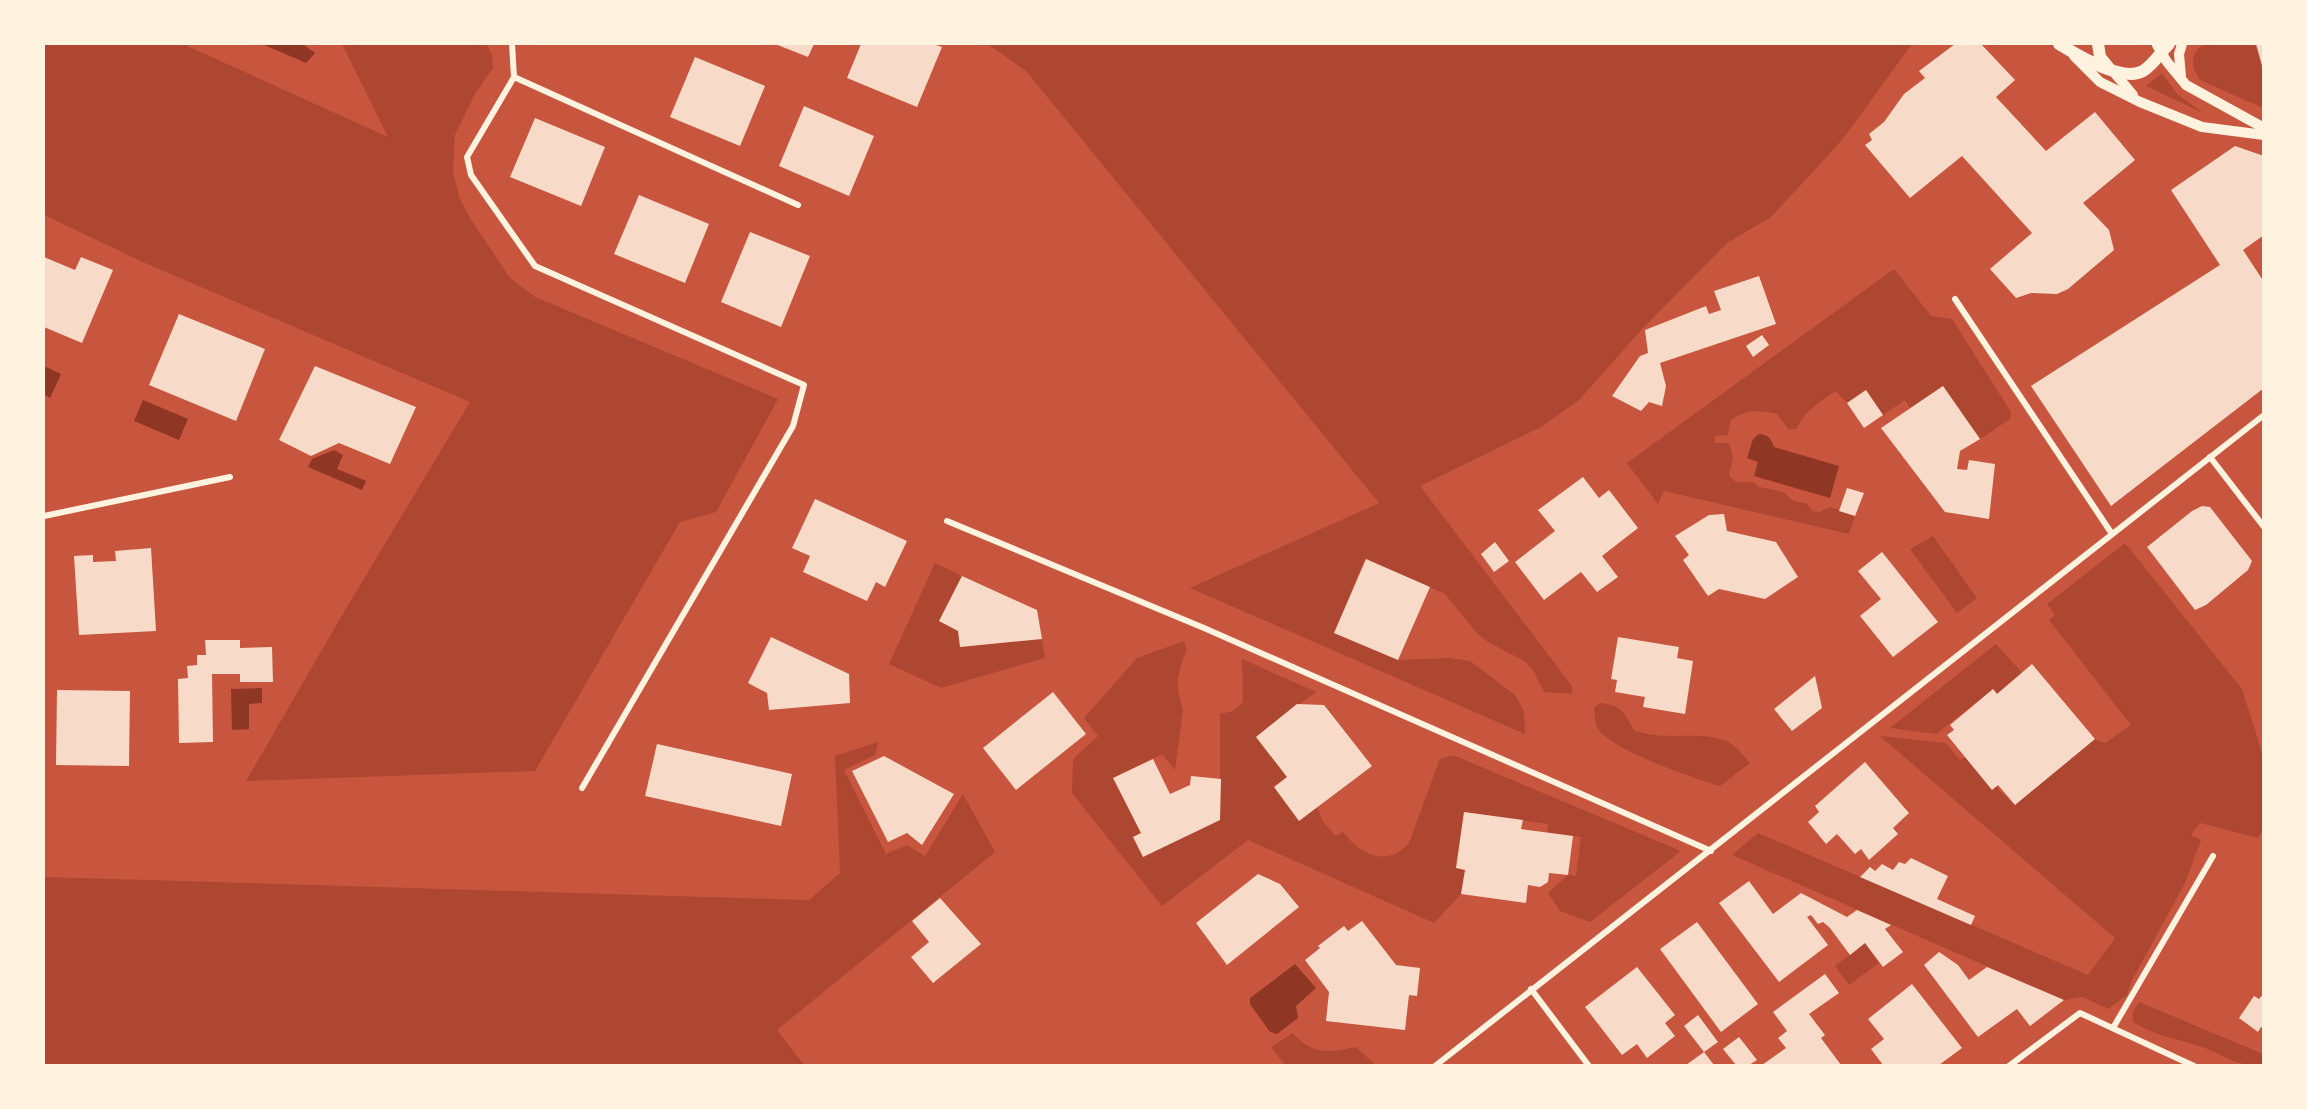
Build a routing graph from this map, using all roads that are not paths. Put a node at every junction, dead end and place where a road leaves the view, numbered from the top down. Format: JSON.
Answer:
{"nodes":[{"id":1,"x":512,"y":44,"type":"edge"},
{"id":2,"x":2060,"y":44,"type":"edge"},
{"id":3,"x":2098,"y":44,"type":"edge"},
{"id":4,"x":2182,"y":44,"type":"edge"},
{"id":5,"x":2159,"y":49,"type":"edge"},
{"id":6,"x":2111,"y":69,"type":"junction"},
{"id":7,"x":514,"y":77,"type":"junction"},
{"id":8,"x":2182,"y":80,"type":"junction"},
{"id":9,"x":2140,"y":102,"type":"junction"},
{"id":10,"x":2264,"y":128,"type":"edge"},
{"id":11,"x":2264,"y":135,"type":"edge"},
{"id":12,"x":798,"y":205,"type":"dead end"},
{"id":13,"x":1955,"y":299,"type":"dead end"},
{"id":14,"x":2264,"y":415,"type":"edge"},
{"id":15,"x":2210,"y":457,"type":"junction"},
{"id":16,"x":230,"y":477,"type":"dead end"},
{"id":17,"x":44,"y":516,"type":"edge"},
{"id":18,"x":947,"y":521,"type":"dead end"},
{"id":19,"x":2264,"y":527,"type":"edge"},
{"id":20,"x":2112,"y":534,"type":"junction"},
{"id":21,"x":582,"y":788,"type":"dead end"},
{"id":22,"x":1711,"y":851,"type":"junction"},
{"id":23,"x":2213,"y":856,"type":"dead end"},
{"id":24,"x":1531,"y":989,"type":"junction"},
{"id":25,"x":2113,"y":1028,"type":"junction"},
{"id":26,"x":1435,"y":1065,"type":"edge"},
{"id":27,"x":1589,"y":1065,"type":"edge"},
{"id":28,"x":2009,"y":1065,"type":"edge"},
{"id":29,"x":2194,"y":1065,"type":"edge"}],
"edges":[{"from":1,"to":7,"type":"street"},
{"from":2,"to":6,"type":"main road"},
{"from":2,"to":9,"type":"street"},
{"from":3,"to":6,"type":"main road"},
{"from":4,"to":8,"type":"street"},
{"from":5,"to":6,"type":"main road"},
{"from":5,"to":8,"type":"street"},
{"from":6,"to":9,"type":"street"},
{"from":7,"to":12,"type":"street"},
{"from":7,"to":21,"type":"street"},
{"from":8,"to":10,"type":"street"},
{"from":9,"to":11,"type":"street"},
{"from":13,"to":20,"type":"street"},
{"from":14,"to":15,"type":"street"},
{"from":15,"to":19,"type":"street"},
{"from":15,"to":20,"type":"street"},
{"from":16,"to":17,"type":"street"},
{"from":18,"to":22,"type":"street"},
{"from":20,"to":22,"type":"street"},
{"from":22,"to":24,"type":"street"},
{"from":23,"to":25,"type":"street"},
{"from":24,"to":26,"type":"street"},
{"from":24,"to":27,"type":"street"},
{"from":25,"to":28,"type":"street"},
{"from":25,"to":29,"type":"street"}]}
